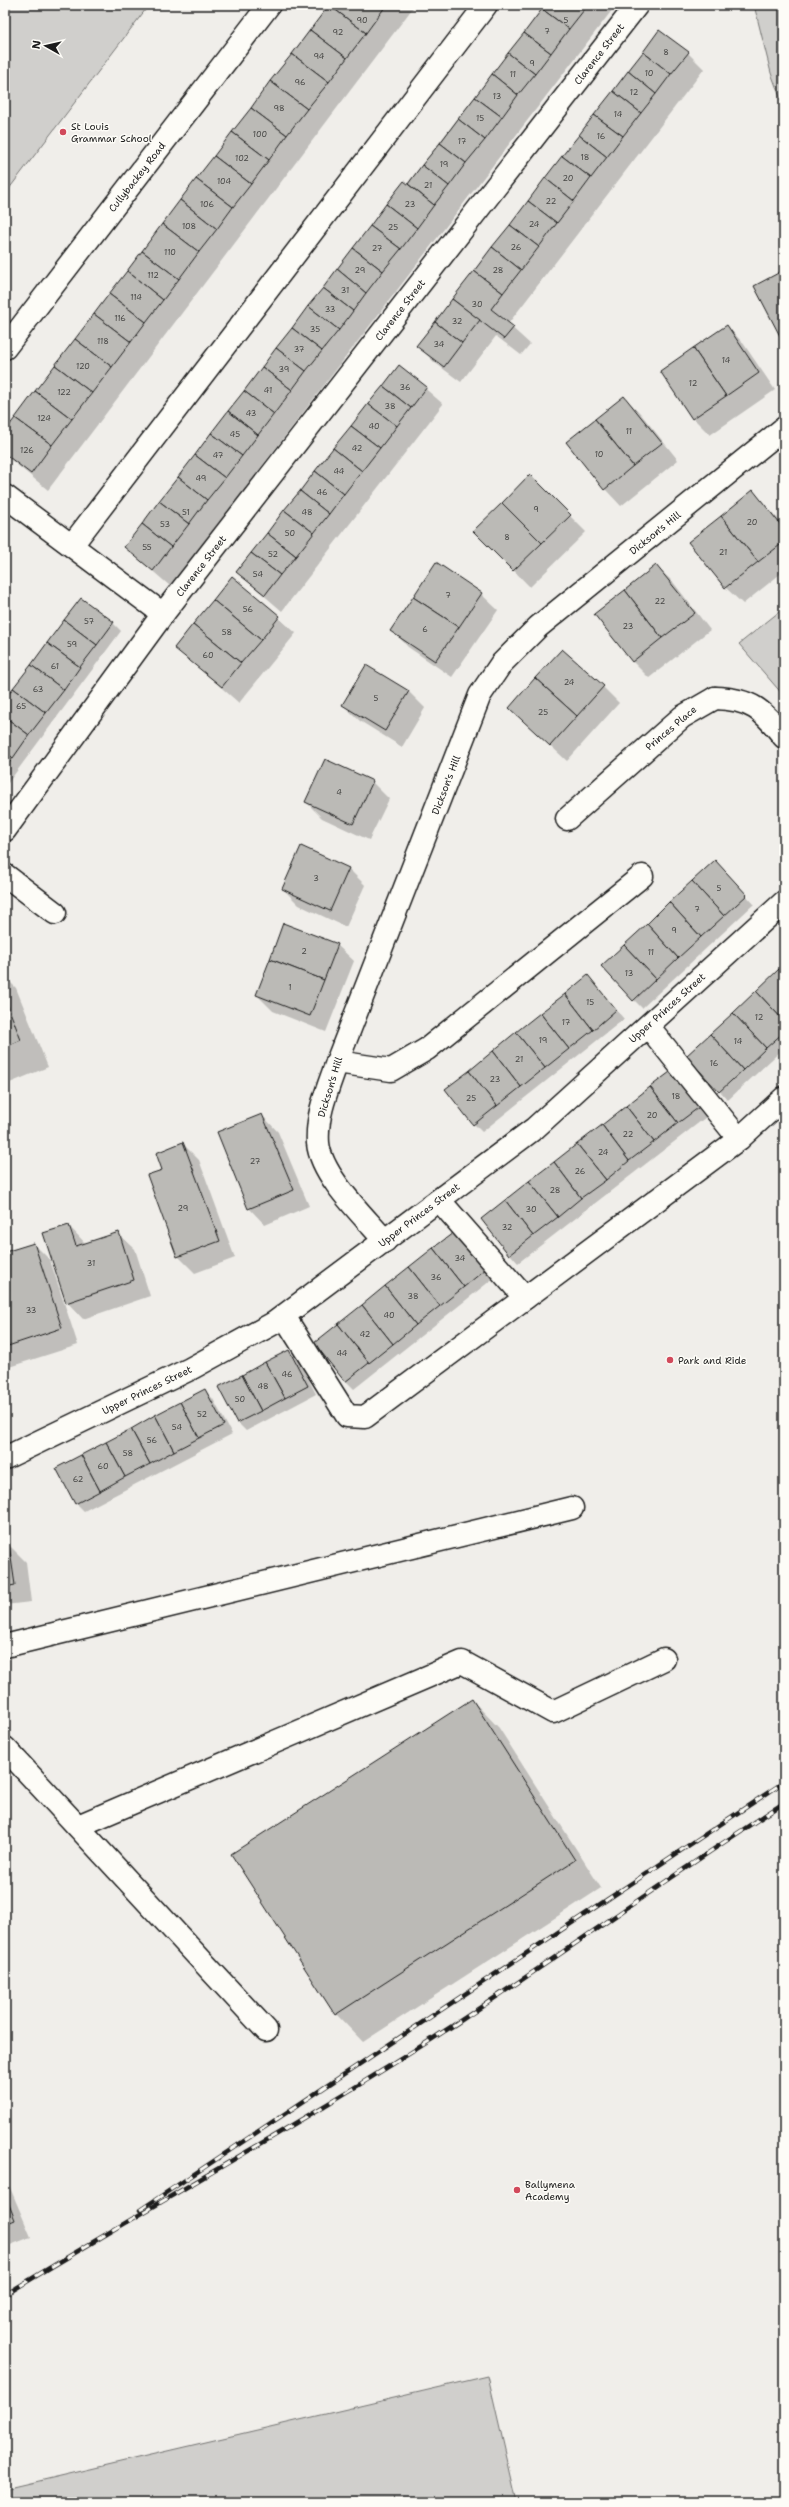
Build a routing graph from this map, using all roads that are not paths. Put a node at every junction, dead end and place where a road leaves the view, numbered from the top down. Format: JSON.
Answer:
{"nodes":[{"id":1,"x":269,"y":5,"type":"edge"},
{"id":2,"x":486,"y":5,"type":"edge"},
{"id":3,"x":637,"y":5,"type":"edge"},
{"id":4,"x":5,"y":348,"type":"edge"},
{"id":5,"x":784,"y":428,"type":"edge"},
{"id":6,"x":5,"y":496,"type":"edge"},
{"id":7,"x":72,"y":545,"type":"junction"},
{"id":8,"x":163,"y":614,"type":"junction"},
{"id":9,"x":784,"y":737,"type":"edge"},
{"id":10,"x":567,"y":819,"type":"dead end"},
{"id":11,"x":5,"y":830,"type":"edge"},
{"id":12,"x":5,"y":875,"type":"edge"},
{"id":13,"x":642,"y":876,"type":"dead end"},
{"id":14,"x":784,"y":902,"type":"edge"},
{"id":15,"x":55,"y":913,"type":"dead end"},
{"id":16,"x":648,"y":1026,"type":"junction"},
{"id":17,"x":338,"y":1062,"type":"junction"},
{"id":18,"x":784,"y":1098,"type":"edge"},
{"id":19,"x":739,"y":1138,"type":"junction"},
{"id":20,"x":439,"y":1200,"type":"junction"},
{"id":21,"x":385,"y":1241,"type":"junction"},
{"id":22,"x":525,"y":1298,"type":"junction"},
{"id":23,"x":284,"y":1316,"type":"junction"},
{"id":24,"x":5,"y":1458,"type":"edge"},
{"id":25,"x":572,"y":1508,"type":"dead end"},
{"id":26,"x":5,"y":1646,"type":"edge"},
{"id":27,"x":664,"y":1659,"type":"dead end"},
{"id":28,"x":5,"y":1748,"type":"edge"},
{"id":29,"x":78,"y":1826,"type":"junction"},
{"id":30,"x":266,"y":2030,"type":"dead end"}],
"edges":[{"from":1,"to":4,"type":"street","name":"Cullybackey Road"},
{"from":2,"to":7,"type":"street"},
{"from":3,"to":8,"type":"street","name":"Clarence Street"},
{"from":5,"to":17,"type":"street","name":"Dickson's Hill"},
{"from":6,"to":7,"type":"street"},
{"from":7,"to":8,"type":"street"},
{"from":8,"to":11,"type":"street","name":"Clarence Street"},
{"from":9,"to":10,"type":"street","name":"Princes Place"},
{"from":12,"to":15,"type":"street"},
{"from":13,"to":17,"type":"street"},
{"from":14,"to":16,"type":"street","name":"Upper Princes Street"},
{"from":16,"to":19,"type":"street"},
{"from":16,"to":20,"type":"street","name":"Upper Princes Street"},
{"from":17,"to":21,"type":"street","name":"Dickson's Hill"},
{"from":18,"to":19,"type":"street"},
{"from":19,"to":22,"type":"street"},
{"from":20,"to":21,"type":"street","name":"Upper Princes Street"},
{"from":20,"to":22,"type":"street"},
{"from":21,"to":23,"type":"street","name":"Upper Princes Street"},
{"from":22,"to":23,"type":"street"},
{"from":23,"to":24,"type":"street","name":"Upper Princes Street"},
{"from":25,"to":26,"type":"street"},
{"from":27,"to":29,"type":"street"},
{"from":28,"to":29,"type":"street"},
{"from":29,"to":30,"type":"street"}]}
